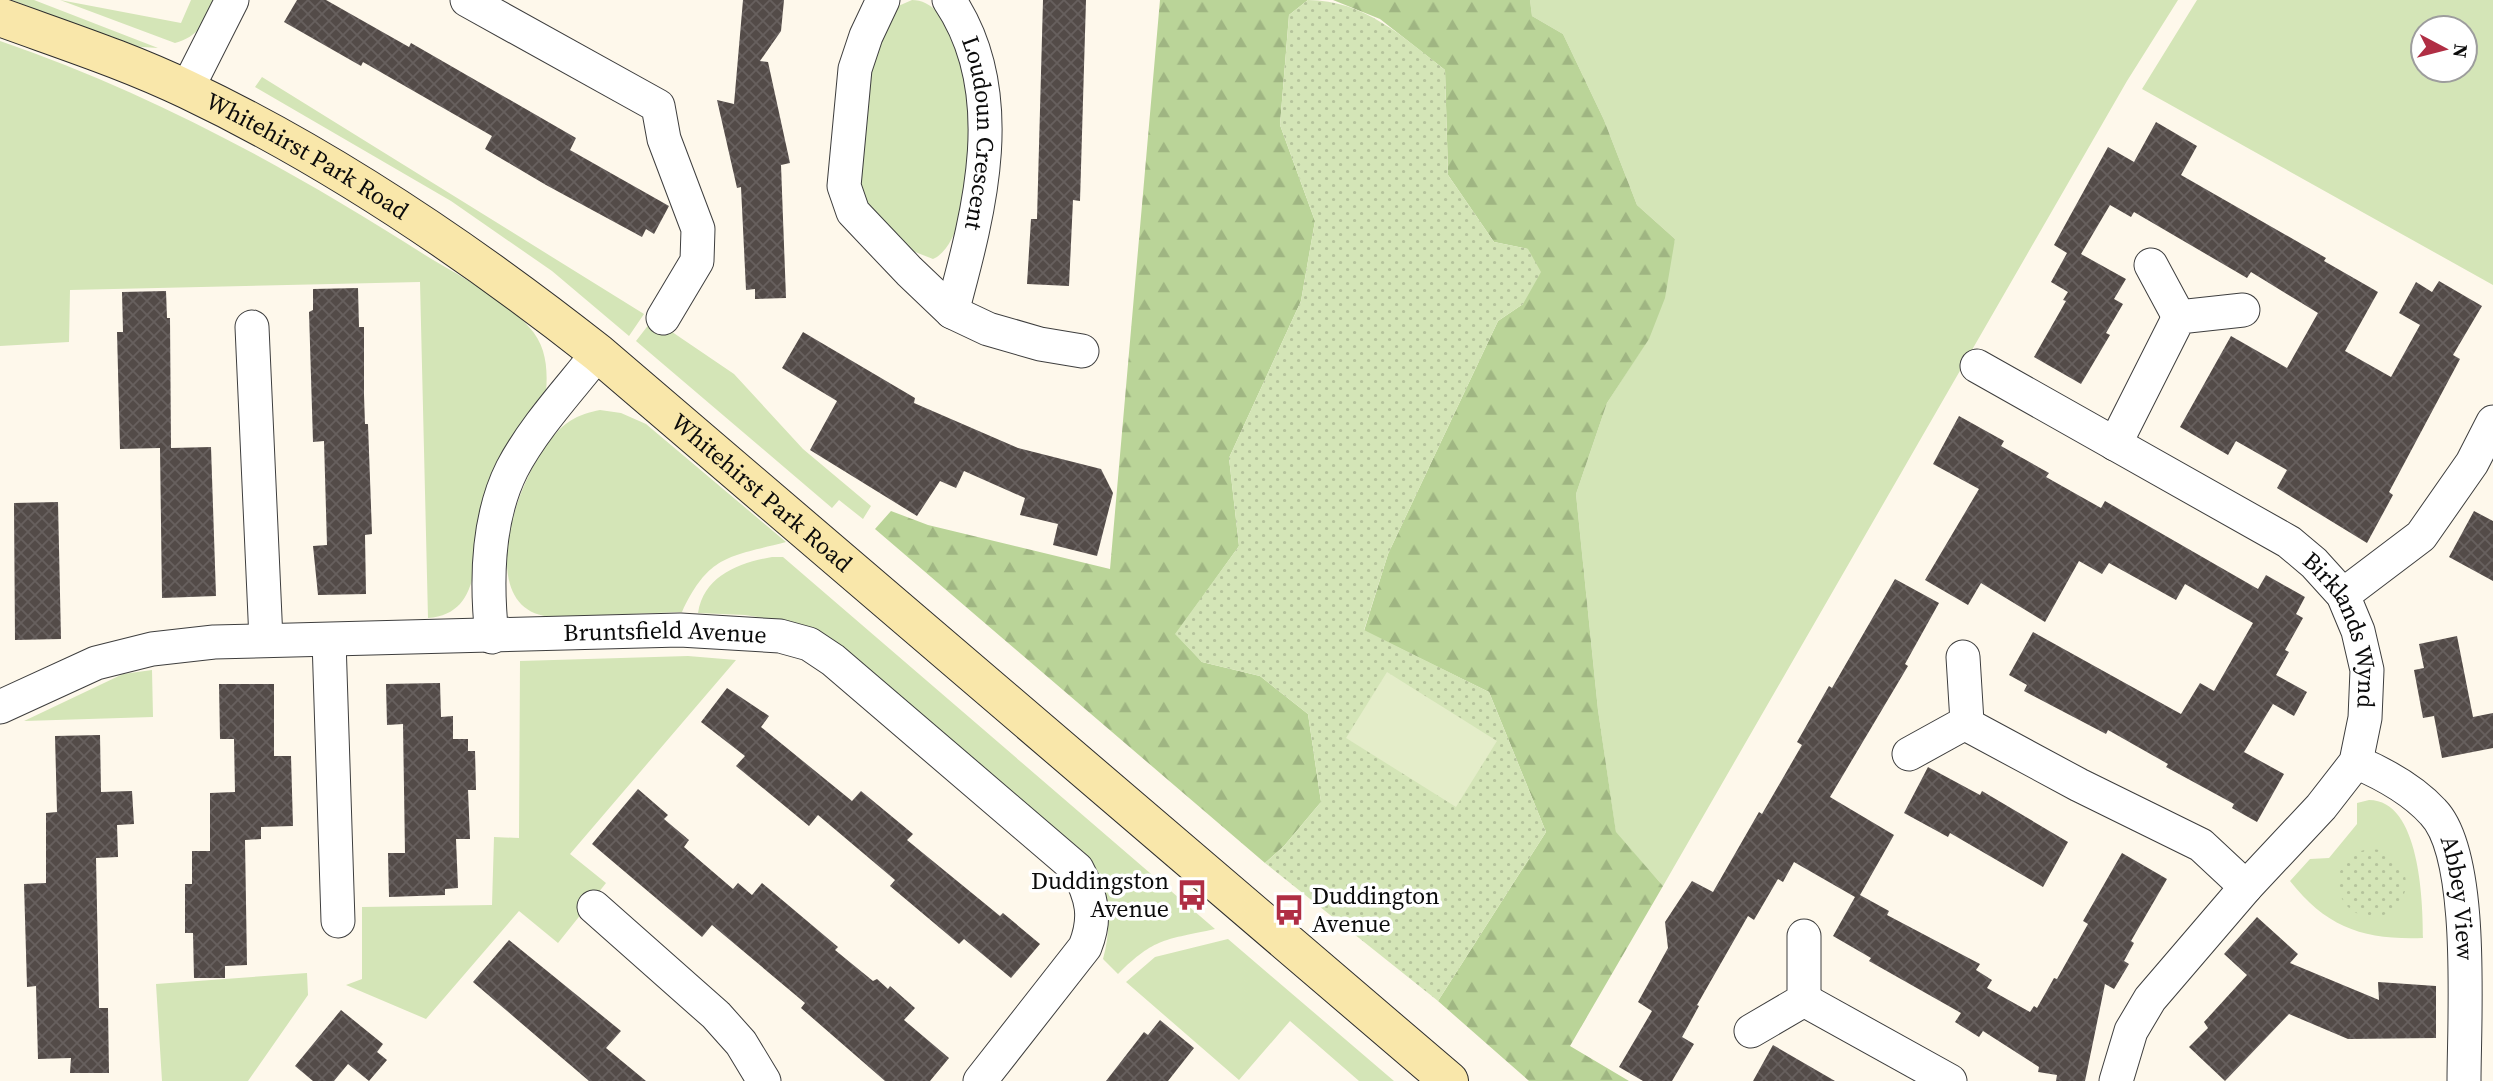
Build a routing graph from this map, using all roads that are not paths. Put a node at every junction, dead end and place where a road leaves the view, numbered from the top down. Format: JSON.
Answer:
{"nodes":[{"id":1,"x":232,"y":0,"type":"edge"},
{"id":2,"x":883,"y":0,"type":"edge"},
{"id":3,"x":949,"y":0,"type":"edge"},
{"id":4,"x":484,"y":4,"type":"edge"},
{"id":5,"x":0,"y":17,"type":"edge"},
{"id":6,"x":187,"y":89,"type":"junction"},
{"id":7,"x":2151,"y":265,"type":"dead end"},
{"id":8,"x":2243,"y":310,"type":"dead end"},
{"id":9,"x":952,"y":312,"type":"junction"},
{"id":10,"x":2179,"y":317,"type":"junction"},
{"id":11,"x":663,"y":318,"type":"dead end"},
{"id":12,"x":252,"y":327,"type":"dead end"},
{"id":13,"x":1082,"y":351,"type":"dead end"},
{"id":14,"x":598,"y":353,"type":"junction"},
{"id":15,"x":1978,"y":366,"type":"dead end"},
{"id":16,"x":2493,"y":422,"type":"edge"},
{"id":17,"x":2115,"y":444,"type":"junction"},
{"id":18,"x":2482,"y":469,"type":"edge"},
{"id":19,"x":2343,"y":596,"type":"junction"},
{"id":20,"x":492,"y":636,"type":"junction"},
{"id":21,"x":267,"y":640,"type":"junction"},
{"id":22,"x":329,"y":640,"type":"junction"},
{"id":23,"x":1963,"y":657,"type":"dead end"},
{"id":24,"x":0,"y":707,"type":"edge"},
{"id":25,"x":1964,"y":723,"type":"junction"},
{"id":26,"x":1909,"y":754,"type":"dead end"},
{"id":27,"x":2356,"y":762,"type":"junction"},
{"id":28,"x":2246,"y":887,"type":"junction"},
{"id":29,"x":594,"y":907,"type":"dead end"},
{"id":30,"x":338,"y":921,"type":"dead end"},
{"id":31,"x":1804,"y":936,"type":"dead end"},
{"id":32,"x":1804,"y":1000,"type":"junction"},
{"id":33,"x":1751,"y":1031,"type":"dead end"},
{"id":34,"x":764,"y":1081,"type":"edge"},
{"id":35,"x":980,"y":1081,"type":"edge"},
{"id":36,"x":1449,"y":1081,"type":"edge"},
{"id":37,"x":1950,"y":1081,"type":"edge"},
{"id":38,"x":2116,"y":1081,"type":"edge"},
{"id":39,"x":2464,"y":1081,"type":"edge"}],
"edges":[{"from":1,"to":6,"type":"street"},
{"from":2,"to":9,"type":"street"},
{"from":3,"to":9,"type":"street","name":"Loudoun Crescent"},
{"from":4,"to":11,"type":"street"},
{"from":5,"to":6,"type":"street","name":"Whitehirst Park Road"},
{"from":6,"to":14,"type":"street","name":"Whitehirst Park Road"},
{"from":7,"to":10,"type":"street"},
{"from":8,"to":10,"type":"street"},
{"from":9,"to":13,"type":"street"},
{"from":10,"to":17,"type":"street"},
{"from":12,"to":21,"type":"street"},
{"from":14,"to":20,"type":"street"},
{"from":14,"to":36,"type":"street","name":"Whitehirst Park Road"},
{"from":15,"to":17,"type":"street","name":"Birklands Wynd"},
{"from":16,"to":18,"type":"street"},
{"from":17,"to":19,"type":"street","name":"Birklands Wynd"},
{"from":18,"to":19,"type":"street"},
{"from":19,"to":27,"type":"street","name":"Birklands Wynd"},
{"from":20,"to":22,"type":"street","name":"Bruntsfield Avenue"},
{"from":20,"to":35,"type":"street","name":"Bruntsfield Avenue"},
{"from":21,"to":22,"type":"street","name":"Bruntsfield Avenue"},
{"from":21,"to":24,"type":"street","name":"Bruntsfield Avenue"},
{"from":22,"to":30,"type":"street"},
{"from":23,"to":25,"type":"street"},
{"from":25,"to":26,"type":"street"},
{"from":25,"to":28,"type":"street"},
{"from":27,"to":28,"type":"street","name":"Birklands Wynd"},
{"from":27,"to":39,"type":"street","name":"Abbey View"},
{"from":28,"to":38,"type":"street","name":"Birklands Wynd"},
{"from":29,"to":34,"type":"street"},
{"from":31,"to":32,"type":"street"},
{"from":32,"to":33,"type":"street"},
{"from":32,"to":37,"type":"street"}]}
